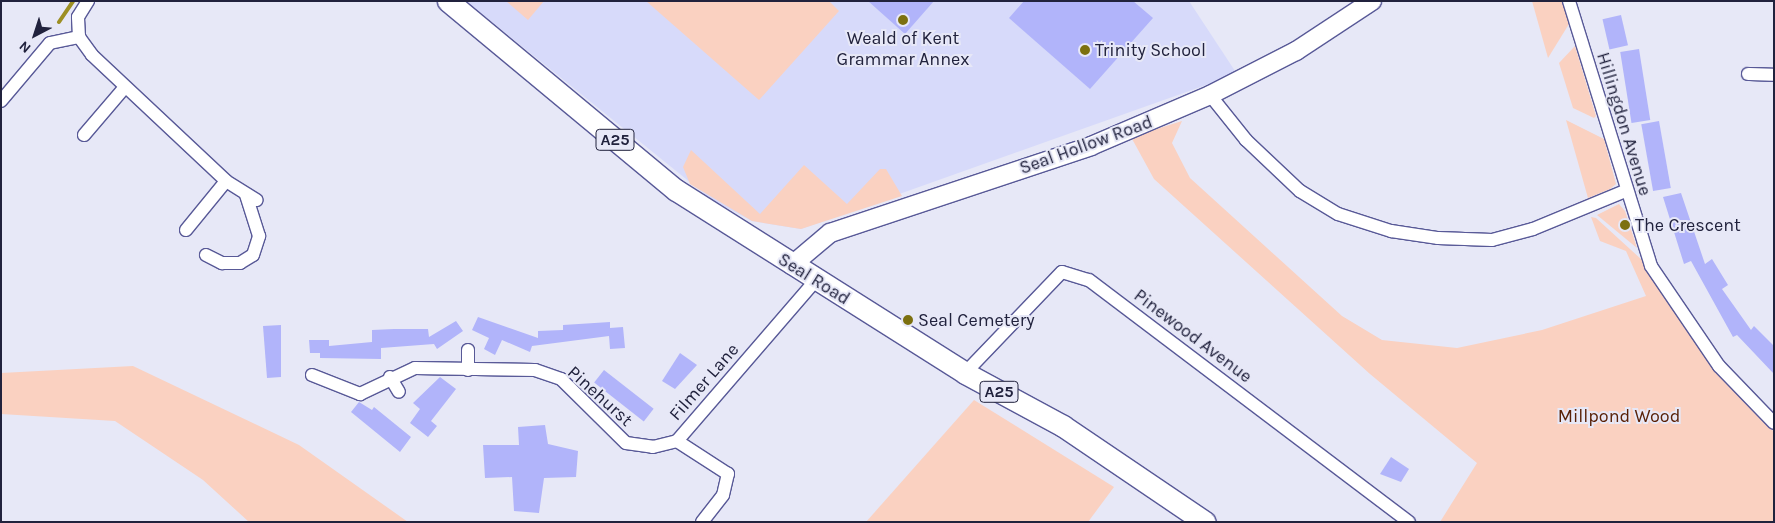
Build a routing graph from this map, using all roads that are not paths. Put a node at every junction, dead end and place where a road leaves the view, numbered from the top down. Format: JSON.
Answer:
{"nodes":[{"id":1,"x":88,"y":1,"type":"edge"},
{"id":2,"x":448,"y":1,"type":"edge"},
{"id":3,"x":1372,"y":1,"type":"edge"},
{"id":4,"x":1570,"y":1,"type":"edge"},
{"id":5,"x":79,"y":37,"type":"junction"},
{"id":6,"x":1748,"y":74,"type":"dead end"},
{"id":7,"x":1774,"y":74,"type":"edge"},
{"id":8,"x":125,"y":87,"type":"junction"},
{"id":9,"x":1210,"y":95,"type":"junction"},
{"id":10,"x":1,"y":100,"type":"edge"},
{"id":11,"x":84,"y":135,"type":"dead end"},
{"id":12,"x":226,"y":181,"type":"junction"},
{"id":13,"x":1625,"y":191,"type":"junction"},
{"id":14,"x":186,"y":230,"type":"dead end"},
{"id":15,"x":206,"y":255,"type":"dead end"},
{"id":16,"x":792,"y":265,"type":"junction"},
{"id":17,"x":816,"y":280,"type":"junction"},
{"id":18,"x":468,"y":350,"type":"dead end"},
{"id":19,"x":468,"y":370,"type":"junction"},
{"id":20,"x":965,"y":373,"type":"junction"},
{"id":21,"x":312,"y":375,"type":"dead end"},
{"id":22,"x":390,"y":377,"type":"junction"},
{"id":23,"x":399,"y":392,"type":"dead end"},
{"id":24,"x":1774,"y":423,"type":"edge"},
{"id":25,"x":677,"y":441,"type":"junction"},
{"id":26,"x":702,"y":522,"type":"edge"},
{"id":27,"x":1205,"y":522,"type":"edge"},
{"id":28,"x":1409,"y":522,"type":"edge"}],
"edges":[{"from":1,"to":5,"type":"street"},
{"from":2,"to":16,"type":"highway","name":"Seal Road","number":"A25"},
{"from":3,"to":9,"type":"main road","name":"Seal Hollow Road"},
{"from":4,"to":13,"type":"street","name":"Hillingdon Avenue"},
{"from":5,"to":8,"type":"street"},
{"from":5,"to":10,"type":"street"},
{"from":6,"to":7,"type":"street"},
{"from":8,"to":11,"type":"street"},
{"from":8,"to":12,"type":"street"},
{"from":9,"to":13,"type":"street"},
{"from":9,"to":16,"type":"main road","name":"Seal Hollow Road"},
{"from":12,"to":14,"type":"street"},
{"from":12,"to":15,"type":"street"},
{"from":13,"to":24,"type":"street","name":"Hillingdon Avenue"},
{"from":16,"to":17,"type":"highway","name":"Seal Road","number":"A25"},
{"from":17,"to":20,"type":"highway","name":"Seal Road","number":"A25"},
{"from":17,"to":25,"type":"street","name":"Filmer Lane"},
{"from":18,"to":19,"type":"street"},
{"from":19,"to":22,"type":"street","name":"Pinehurst"},
{"from":19,"to":25,"type":"street","name":"Pinehurst"},
{"from":20,"to":27,"type":"highway","name":"Seal Road","number":"A25"},
{"from":20,"to":28,"type":"street","name":"Pinewood Avenue"},
{"from":21,"to":22,"type":"street","name":"Pinehurst"},
{"from":22,"to":23,"type":"street"},
{"from":25,"to":26,"type":"street","name":"Filmer Lane"}]}
